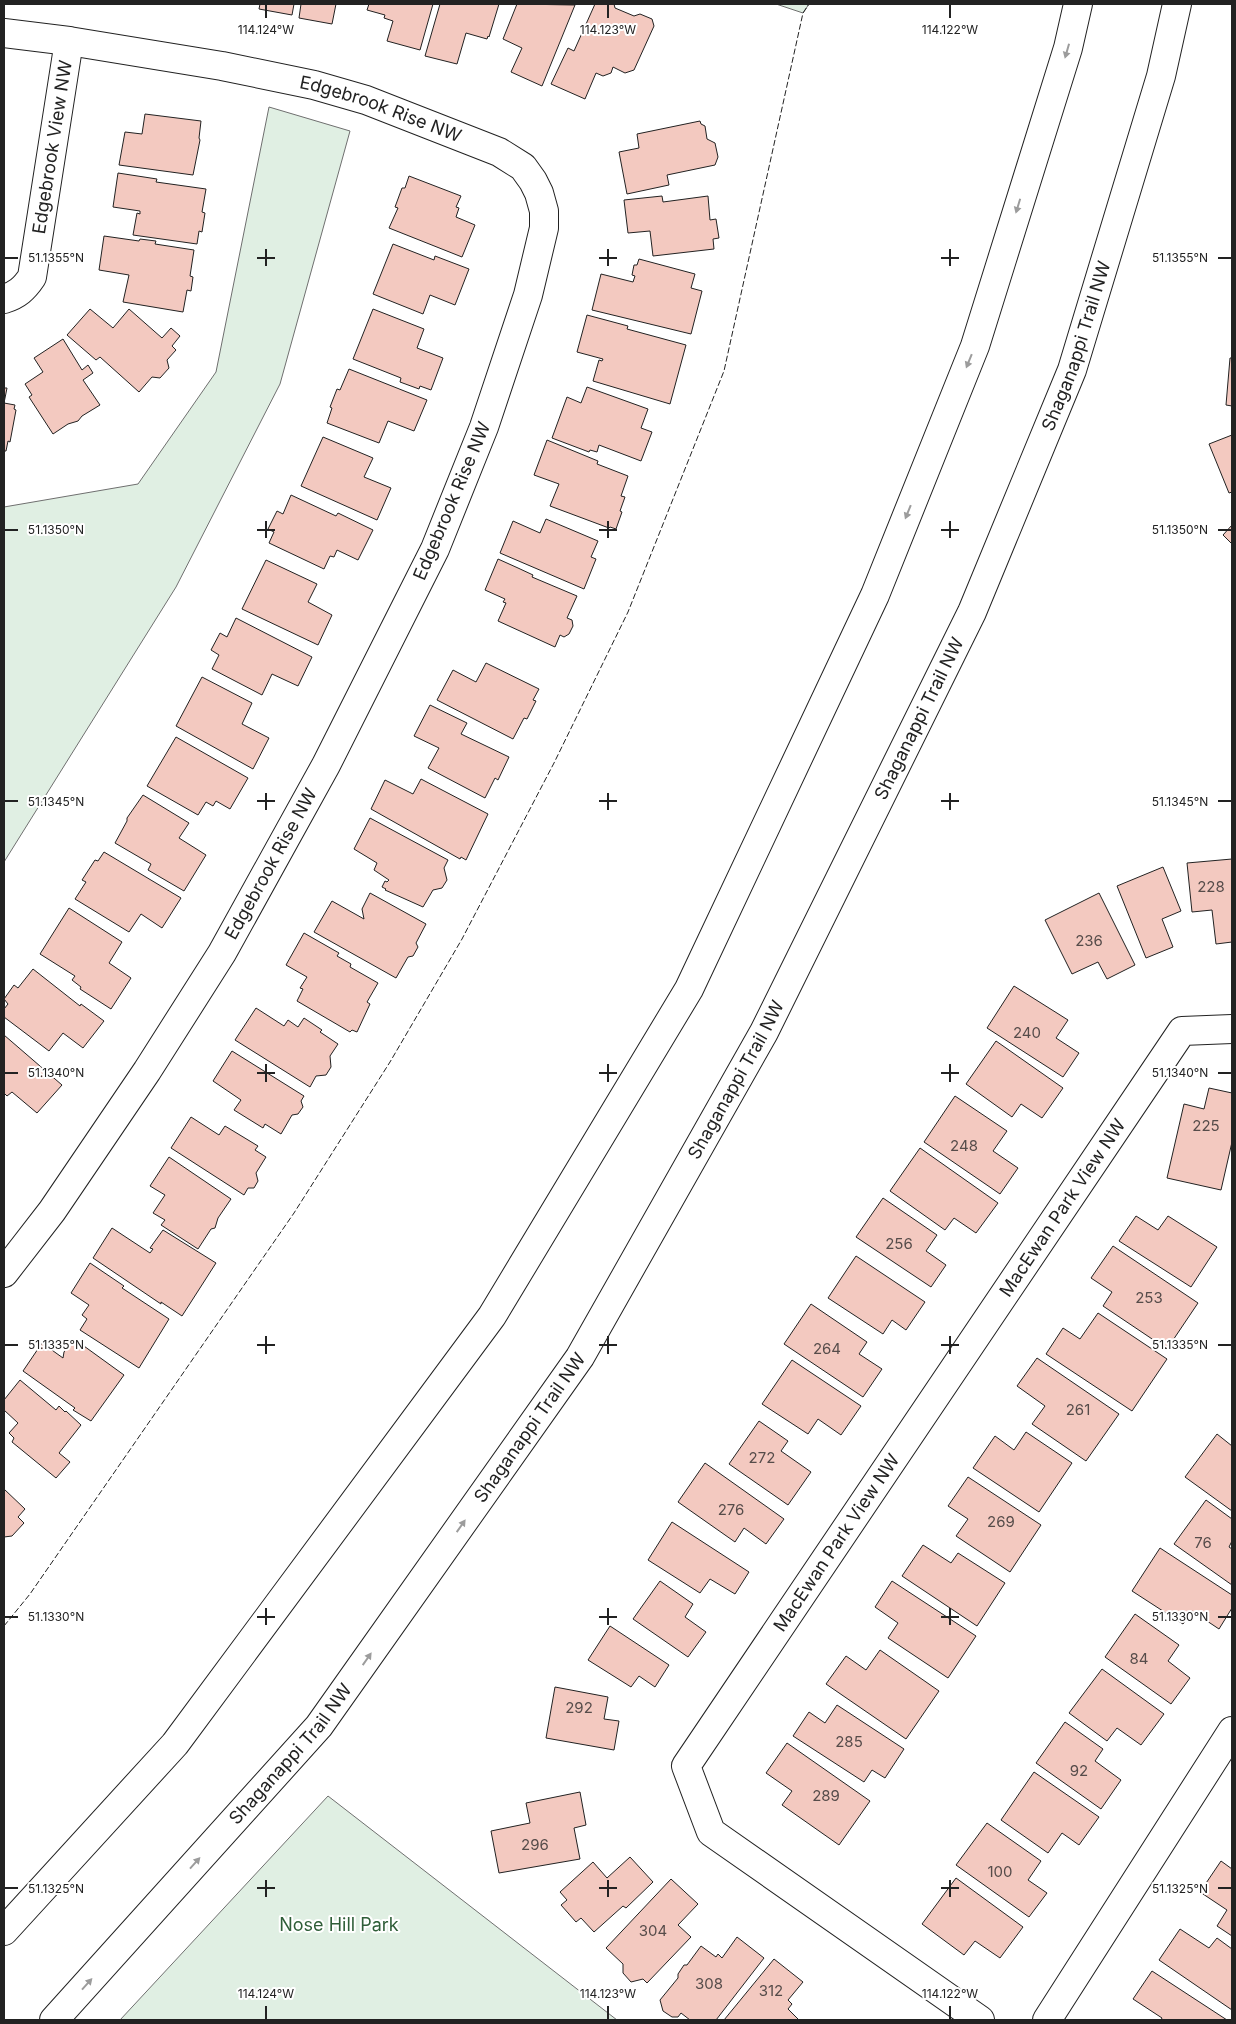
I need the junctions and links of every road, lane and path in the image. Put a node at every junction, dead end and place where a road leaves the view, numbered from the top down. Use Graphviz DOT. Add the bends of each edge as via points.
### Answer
graph roads {
  1 [pos="1078,4"];
  2 [pos="1177,4"];
  3 [pos="4,33"];
  4 [pos="70,41"];
  5 [pos="4,298"];
  6 [pos="1232,1029"];
  7 [pos="4,1273"];
  8 [pos="1232,1731"];
  9 [pos="4,1931"];
  10 [pos="54,2020"];
  11 [pos="980,2020"];
  12 [pos="1047,2020"];
  1 -- 9 [label="main road, one-way" via="1068,48 971,355 875,595 689,989 492,1316 175,1744"];
  10 -- 2 [label="main road, Shaganappi Trail NW, one-way" via="325,1718 580,1357 764,1032 972,612 1072,370 1162,76"];
  3 -- 4 [label="main road, Edgebrook Rise NW"];
  4 -- 5 [label="main road, Edgebrook View NW" via="32,277 16,295"];
  4 -- 7 [label="main road, Edgebrook Rise NW" via="314,85 366,100 499,152 523,167 533,181 544,211 544,228 528,295 484,427 435,548 351,716 222,953 52,1211"];
  6 -- 11 [label="main road, MacEwan Park View NW" via="1182,1031 686,1766 711,1832"];
  8 -- 12 [label="main road"];
}
